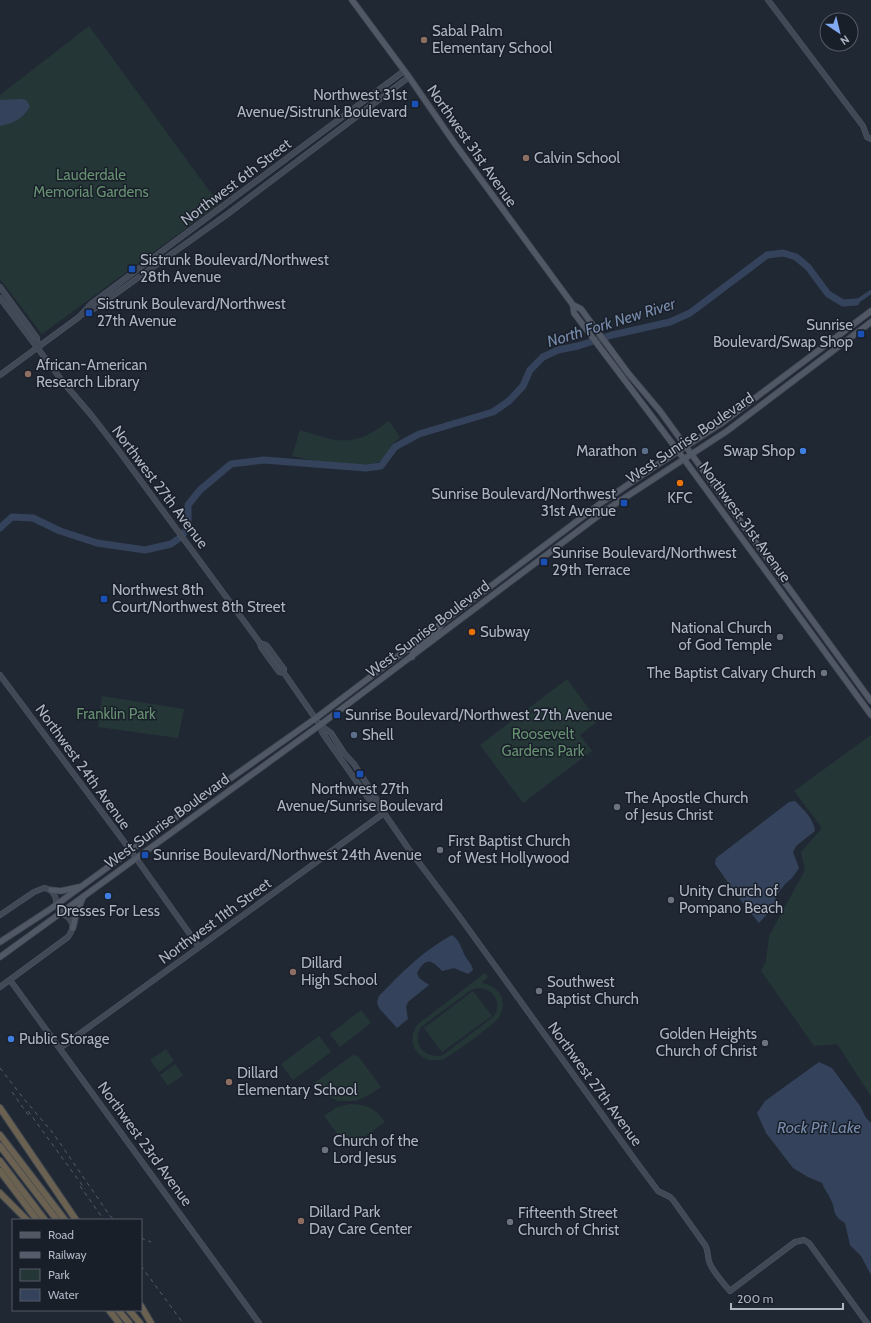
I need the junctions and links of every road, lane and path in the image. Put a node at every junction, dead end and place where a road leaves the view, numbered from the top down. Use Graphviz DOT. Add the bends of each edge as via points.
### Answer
graph roads {
  1 [pos="352,0"];
  2 [pos="768,0"];
  3 [pos="404,71"];
  4 [pos="409,77"];
  5 [pos="869,132"];
  6 [pos="871,139"];
  7 [pos="0,287"];
  8 [pos="0,298"];
  9 [pos="573,305"];
  10 [pos="871,311"];
  11 [pos="83,314"];
  12 [pos="871,322"];
  13 [pos="38,348"];
  14 [pos="615,369"];
  15 [pos="628,373"];
  16 [pos="0,375"];
  17 [pos="686,446"];
  18 [pos="678,451"];
  19 [pos="692,454"];
  20 [pos="684,459"];
  21 [pos="555,538"];
  22 [pos="545,545"];
  23 [pos="548,553"];
  24 [pos="541,558"];
  25 [pos="442,622"];
  26 [pos="412,656"];
  27 [pos="838,669"];
  28 [pos="853,676"];
  29 [pos="2,677"];
  30 [pos="871,701"];
  31 [pos="871,715"];
  32 [pos="316,718"];
  33 [pos="320,726"];
  34 [pos="383,812"];
  35 [pos="131,852"];
  36 [pos="136,858"];
  37 [pos="83,886"];
  38 [pos="51,890"];
  39 [pos="84,896"];
  40 [pos="56,905"];
  41 [pos="60,912"];
  42 [pos="0,915"];
  43 [pos="73,928"];
  44 [pos="0,942"];
  45 [pos="199,947"];
  46 [pos="0,957"];
  47 [pos="10,980"];
  48 [pos="0,987"];
  49 [pos="60,1048"];
  50 [pos="0,1108"];
  51 [pos="0,1135"];
  52 [pos="0,1146"];
  53 [pos="0,1161"];
  54 [pos="0,1171"];
  55 [pos="0,1193"];
  56 [pos="26,1219"];
  57 [pos="36,1219"];
  58 [pos="44,1219"];
  59 [pos="55,1219"];
  60 [pos="65,1219"];
  61 [pos="75,1219"];
  62 [pos="142,1308"];
  63 [pos="109,1311"];
  64 [pos="119,1311"];
  65 [pos="130,1311"];
  66 [pos="141,1311"];
  67 [pos="119,1323"];
  68 [pos="129,1323"];
  69 [pos="140,1323"];
  70 [pos="151,1323"];
  71 [pos="259,1323"];
  72 [pos="867,1323"];
  1 -- 3 [label="main road, Northwest 31st Avenue"];
  2 -- 5 [label="street"];
  3 -- 4 [label="main road, Northwest 31st Avenue"];
  3 -- 11 [label="street, Northwest 6th Street" via="91,304"];
  4 -- 9 [label="main road, Northwest 31st Avenue" via="454,144"];
  4 -- 11 [label="street, Northwest 6th Street" via="229,213 97,307"];
  5 -- 6 [label="street" via="867,138"];
  7 -- 13 [label="street, Northwest 27th Avenue" via="37,338"];
  8 -- 13 [label="street, Northwest 27th Avenue"];
  9 -- 14 [label="main road, Northwest 31st Avenue" via="574,313"];
  9 -- 15 [label="main road, Northwest 31st Avenue" via="581,309"];
  10 -- 17 [label="main road, West Sunrise Boulevard" via="722,423"];
  11 -- 13 [label="street, Northwest 6th Street"];
  12 -- 19 [label="main road, West Sunrise Boulevard" via="727,431"];
  13 -- 16 [label="street, Northwest 6th Street"];
  13 -- 32 [label="street, Northwest 27th Avenue" via="119,451 260,643 266,645 284,668 284,673"];
  14 -- 15 [label="main road"];
  14 -- 18 [label="main road, Northwest 31st Avenue"];
  15 -- 17 [label="main road, Northwest 31st Avenue"];
  17 -- 18 [label="main road, West Sunrise Boulevard"];
  17 -- 19 [label="main road, Northwest 31st Avenue"];
  18 -- 20 [label="main road, Northwest 31st Avenue"];
  18 -- 21 [label="main road, West Sunrise Boulevard" via="605,499"];
  19 -- 20 [label="main road, West Sunrise Boulevard"];
  19 -- 28 [label="main road, Northwest 31st Avenue"];
  20 -- 23 [label="main road, West Sunrise Boulevard" via="606,510"];
  20 -- 27 [label="main road, Northwest 31st Avenue"];
  21 -- 22 [label="main road, West Sunrise Boulevard"];
  21 -- 23 [label="main road" via="549,546"];
  22 -- 24 [label="main road" via="546,549"];
  22 -- 25 [label="main road, West Sunrise Boulevard"];
  23 -- 24 [label="main road, West Sunrise Boulevard"];
  24 -- 26 [label="main road, West Sunrise Boulevard"];
  25 -- 26 [label="main road" via="438,630 416,647"];
  25 -- 32 [label="main road, West Sunrise Boulevard"];
  26 -- 33 [label="main road, West Sunrise Boulevard"];
  27 -- 28 [label="main road"];
  27 -- 31 [label="main road, Northwest 31st Avenue"];
  28 -- 30 [label="main road, Northwest 31st Avenue"];
  29 -- 35 [label="street, Northwest 24th Avenue"];
  32 -- 33 [label="street, Northwest 27th Avenue"];
  32 -- 35 [label="main road, West Sunrise Boulevard"];
  33 -- 34 [label="street, Northwest 27th Avenue" via="371,802"];
  33 -- 34 [label="street, Northwest 27th Avenue" via="331,733 354,764"];
  33 -- 36 [label="main road, West Sunrise Boulevard"];
  34 -- 45 [label="street, Northwest 11th Street"];
  34 -- 72 [label="street, Northwest 27th Avenue" via="658,1192 673,1200 705,1245 710,1264 730,1292 795,1242 804,1240 809,1243"];
  35 -- 36 [label="street, Northwest 24th Avenue"];
  35 -- 37 [label="main road, West Sunrise Boulevard"];
  36 -- 39 [label="main road, West Sunrise Boulevard"];
  36 -- 45 [label="street, Northwest 24th Avenue"];
  37 -- 38 [label="main road"];
  37 -- 40 [label="main road, West Sunrise Boulevard"];
  38 -- 40 [label="street"];
  38 -- 42 [label="street" via="40,889"];
  39 -- 41 [label="main road, West Sunrise Boulevard"];
  39 -- 43 [label="main road"];
  40 -- 44 [label="main road, West Sunrise Boulevard"];
  41 -- 43 [label="street" via="69,918"];
  41 -- 46 [label="main road, West Sunrise Boulevard"];
  43 -- 47 [label="street" via="65,940"];
  45 -- 49 [label="street, Northwest 11th Street"];
  47 -- 48 [label="street"];
  47 -- 49 [label="street, Northwest 23rd Avenue"];
  49 -- 71 [label="street, Northwest 23rd Avenue"];
  50 -- 61 [label="highway"];
  51 -- 60 [label="highway"];
  52 -- 59 [label="highway"];
  53 -- 58 [label="highway"];
  54 -- 57 [label="highway"];
  55 -- 56 [label="highway"];
  62 -- 70 [label="highway"];
  63 -- 67 [label="highway"];
  64 -- 68 [label="highway"];
  65 -- 69 [label="highway"];
  66 -- 70 [label="highway"];
}
